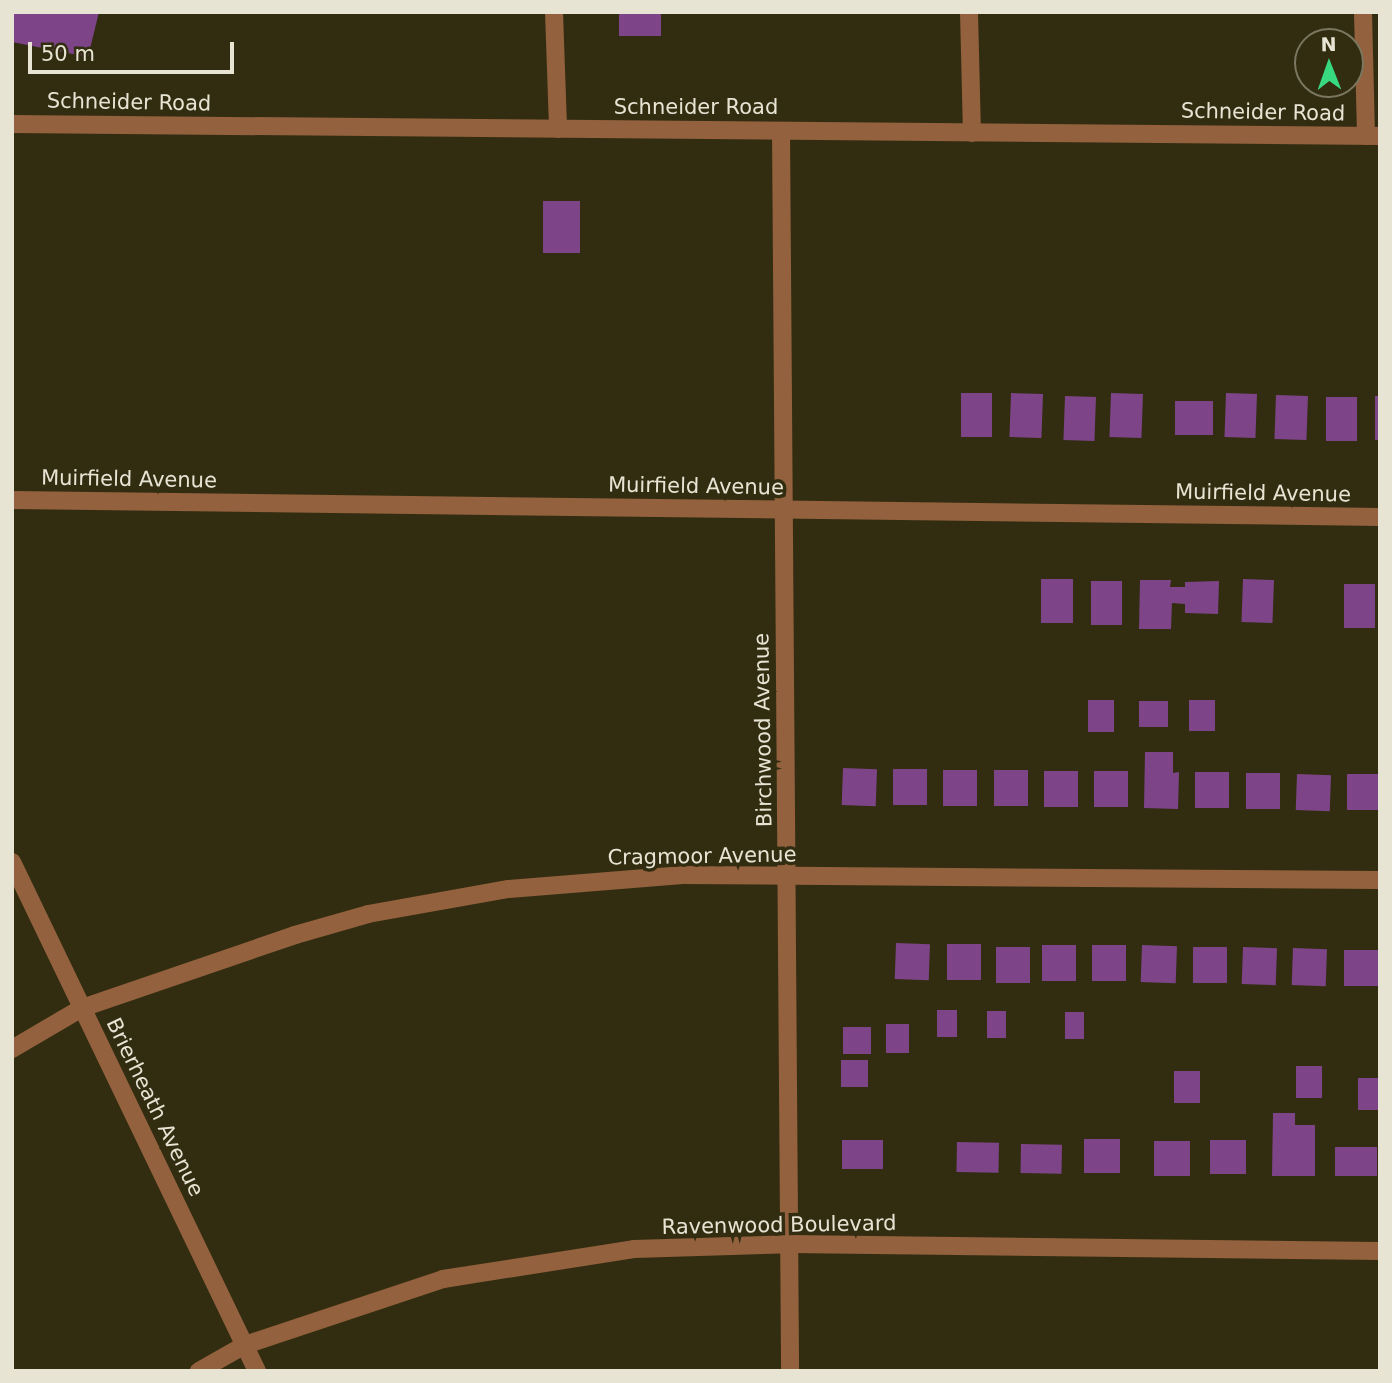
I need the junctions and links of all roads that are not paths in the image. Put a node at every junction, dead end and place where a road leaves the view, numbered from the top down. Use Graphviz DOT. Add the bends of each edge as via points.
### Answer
graph roads {
  1 [pos="554,12"];
  2 [pos="970,12"];
  3 [pos="1363,12"];
  4 [pos="12,124"];
  5 [pos="558,129"];
  6 [pos="781,131"];
  7 [pos="972,132"];
  8 [pos="1373,136"];
  9 [pos="12,500"];
  10 [pos="783,510"];
  11 [pos="1380,517"];
  12 [pos="12,862"];
  13 [pos="788,877"];
  14 [pos="1380,880"];
  15 [pos="82,1008"];
  16 [pos="12,1049"];
  17 [pos="789,1244"];
  18 [pos="1380,1251"];
  19 [pos="245,1345"];
  20 [pos="199,1371"];
  21 [pos="257,1371"];
  22 [pos="790,1371"];
  1 -- 5 [label="street"];
  2 -- 7 [label="street"];
  3 -- 8 [label="street"];
  4 -- 5 [label="street, Schneider Road"];
  5 -- 6 [label="street, Schneider Road"];
  6 -- 7 [label="street, Schneider Road"];
  6 -- 10 [label="street, Birchwood Avenue"];
  7 -- 8 [label="street, Schneider Road"];
  9 -- 10 [label="street, Muirfield Avenue"];
  10 -- 11 [label="street, Muirfield Avenue"];
  10 -- 13 [label="street, Birchwood Avenue"];
  12 -- 15 [label="street, Brierheath Avenue"];
  13 -- 14 [label="street, Cragmoor Avenue"];
  13 -- 15 [label="street, Cragmoor Avenue" via="628,877 442,899 295,935"];
  13 -- 17 [label="street, Birchwood Avenue"];
  15 -- 16 [label="street, Cragmoor Avenue"];
  15 -- 19 [label="street, Brierheath Avenue"];
  17 -- 18 [label="street, Ravenwood Boulevard"];
  17 -- 19 [label="street, Ravenwood Boulevard" via="634,1250 512,1265 392,1294"];
  17 -- 22 [label="street, Birchwood Avenue"];
  19 -- 20 [label="street, Ravenwood Boulevard"];
  19 -- 21 [label="street, Brierheath Avenue"];
}
